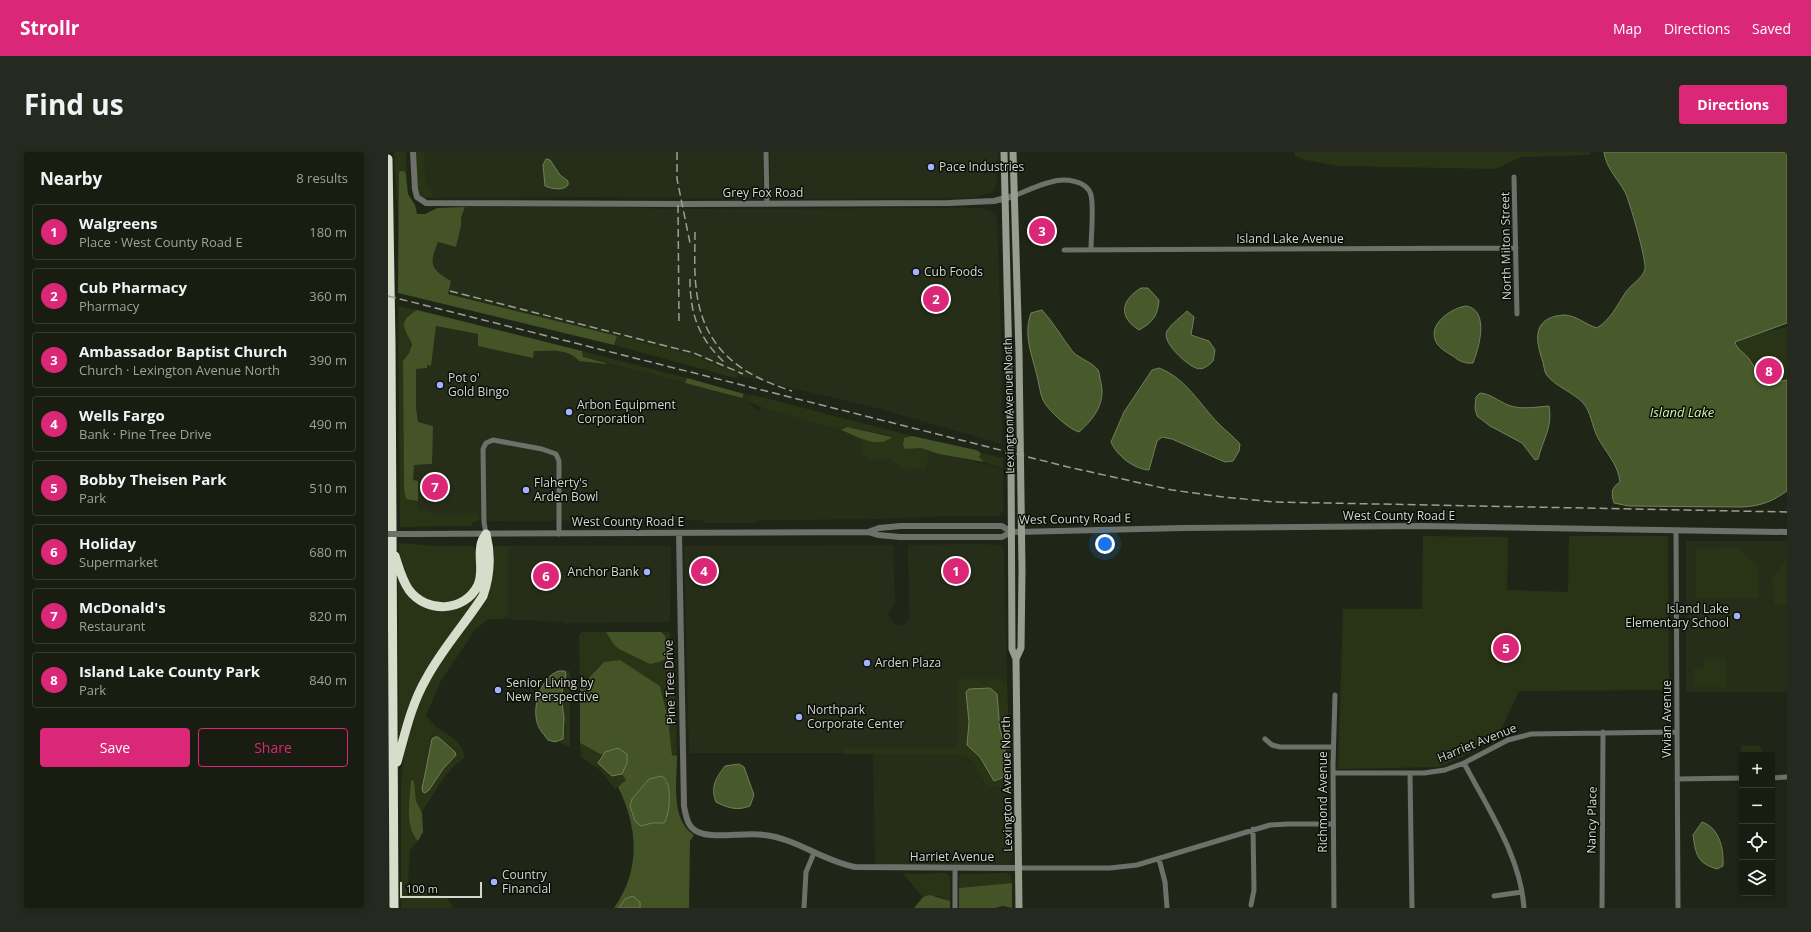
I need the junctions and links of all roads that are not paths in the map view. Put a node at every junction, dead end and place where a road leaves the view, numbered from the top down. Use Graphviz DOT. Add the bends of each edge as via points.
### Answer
graph roads {
  1 [pos="390,152"];
  2 [pos="413,152"];
  3 [pos="766,152"];
  4 [pos="1004,152"];
  5 [pos="1013,152"];
  6 [pos="388,160"];
  7 [pos="1514,177"];
  8 [pos="1014,196"];
  9 [pos="1004,198"];
  10 [pos="767,204"];
  11 [pos="1516,248"];
  12 [pos="1064,250"];
  13 [pos="1091,250"];
  14 [pos="1517,314"];
  15 [pos="1676,530"];
  16 [pos="868,532"];
  17 [pos="1011,532"];
  18 [pos="1022,532"];
  19 [pos="1787,532"];
  20 [pos="679,533"];
  21 [pos="388,534"];
  22 [pos="486,534"];
  23 [pos="559,534"];
  24 [pos="392,549"];
  25 [pos="1016,659"];
  26 [pos="1335,695"];
  27 [pos="1603,732"];
  28 [pos="1677,732"];
  29 [pos="1265,740"];
  30 [pos="1333,747"];
  31 [pos="1464,763"];
  32 [pos="394,773"];
  33 [pos="1333,773"];
  34 [pos="1410,773"];
  35 [pos="1739,778"];
  36 [pos="1775,778"];
  37 [pos="1787,778"];
  38 [pos="1677,779"];
  39 [pos="1333,824"];
  40 [pos="692,828"];
  41 [pos="1253,829"];
  42 [pos="814,853"];
  43 [pos="1159,859"];
  44 [pos="955,868"];
  45 [pos="1018,868"];
  46 [pos="1522,892"];
  47 [pos="1494,896"];
  48 [pos="1251,905"];
  49 [pos="394,908"];
  50 [pos="804,908"];
  51 [pos="955,908"];
  52 [pos="1019,908"];
  53 [pos="1167,908"];
  54 [pos="1334,908"];
  55 [pos="1412,908"];
  56 [pos="1524,908"];
  57 [pos="1602,908"];
  58 [pos="1678,908"];
  1 -- 6 [label="highway"];
  2 -- 10 [label="street, Grey Fox Road" via="414,189 417,197 426,203"];
  3 -- 10 [label="street"];
  4 -- 9 [label="main road, Lexington Avenue North"];
  5 -- 8 [label="main road, Lexington Avenue North"];
  6 -- 24 [label="highway"];
  7 -- 11 [label="street, North Milton Street"];
  8 -- 9 [label="street, Grey Fox Road"];
  8 -- 13 [label="street, Grey Fox Road" via="1052,181 1073,181 1083,184 1089,190 1092,199"];
  8 -- 18 [label="main road, Lexington Avenue North"];
  9 -- 10 [label="street, Grey Fox Road" via="978,202"];
  9 -- 17 [label="main road, Lexington Avenue North"];
  11 -- 13 [label="street, Island Lake Avenue"];
  11 -- 14 [label="street, North Milton Street"];
  12 -- 13 [label="street, Island Lake Avenue"];
  15 -- 18 [label="street, West County Road E" via="1406,526"];
  15 -- 19 [label="street, West County Road E"];
  15 -- 28 [label="street, Vivian Avenue"];
  16 -- 17 [label="street, West County Road E" via="900,537 1002,537"];
  16 -- 17 [label="street, West County Road E" via="896,526 1002,526"];
  16 -- 20 [label="street, West County Road E"];
  17 -- 18 [label="street, West County Road E"];
  17 -- 25 [label="main road, Lexington Avenue North" via="1012,649"];
  18 -- 25 [label="main road, Lexington Avenue North" via="1021,648"];
  20 -- 23 [label="street, West County Road E"];
  20 -- 40 [label="street, Pine Tree Drive" via="684,806 686,820"];
  21 -- 22 [label="street, West County Road E, bridge"];
  22 -- 23 [label="street, West County Road E"];
  22 -- 23 [label="street" via="484,449 486,443 493,440 556,454 559,461"];
  22 -- 24 [label="highway" via="481,545 478,584 465,600 446,608 428,605 415,597 406,585"];
  22 -- 32 [label="highway" via="488,565 483,596 425,680 408,722"];
  24 -- 32 [label="highway"];
  25 -- 45 [label="main road, Lexington Avenue North"];
  26 -- 30 [label="street, Richmond Avenue"];
  27 -- 28 [label="street, Harriet Avenue"];
  27 -- 31 [label="street, Harriet Avenue" via="1543,733 1519,737"];
  27 -- 57 [label="street, Nancy Place"];
  28 -- 38 [label="street, Vivian Avenue"];
  29 -- 30 [label="street" via="1280,747"];
  30 -- 33 [label="street, Richmond Avenue"];
  31 -- 34 [label="street, Harriet Avenue" via="1445,770"];
  31 -- 46 [label="street" via="1510,853"];
  32 -- 49 [label="highway"];
  33 -- 34 [label="street, Harriet Avenue"];
  33 -- 39 [label="street, Richmond Avenue"];
  34 -- 55 [label="street"];
  35 -- 38 [label="street"];
  36 -- 37 [label="street"];
  38 -- 58 [label="street, Vivian Avenue"];
  39 -- 41 [label="street, Harriet Avenue" via="1280,824"];
  39 -- 54 [label="street, Richmond Avenue"];
  40 -- 42 [label="street, Harriet Avenue" via="704,834 752,833 771,836"];
  41 -- 43 [label="street, Harriet Avenue"];
  41 -- 48 [label="street" via="1254,890"];
  42 -- 44 [label="street, Harriet Avenue" via="855,867"];
  42 -- 50 [label="street" via="806,872"];
  43 -- 45 [label="street, Harriet Avenue" via="1110,868"];
  43 -- 53 [label="street" via="1165,882"];
  44 -- 45 [label="street, Harriet Avenue"];
  44 -- 51 [label="street"];
  45 -- 52 [label="main road, Lexington Avenue North"];
  46 -- 47 [label="street"];
  46 -- 56 [label="street"];
}
